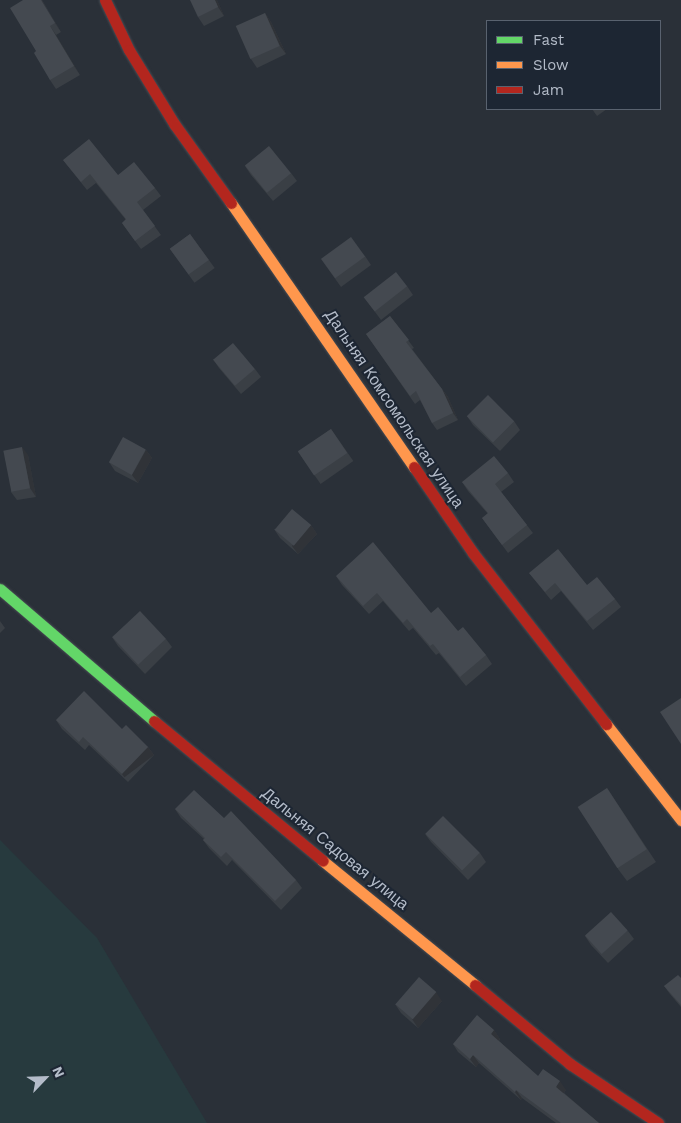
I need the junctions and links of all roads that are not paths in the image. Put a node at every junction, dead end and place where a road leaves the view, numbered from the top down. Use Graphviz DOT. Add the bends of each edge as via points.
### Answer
graph roads {
  1 [pos="106,0"];
  2 [pos="0,589"];
  3 [pos="681,820"];
  4 [pos="658,1123"];
  1 -- 3 [label="street, Дальняя Комсомольская улица" via="129,50 175,125 473,553"];
  2 -- 4 [label="street, Дальняя Садовая улица" via="174,738 570,1064"];
}
